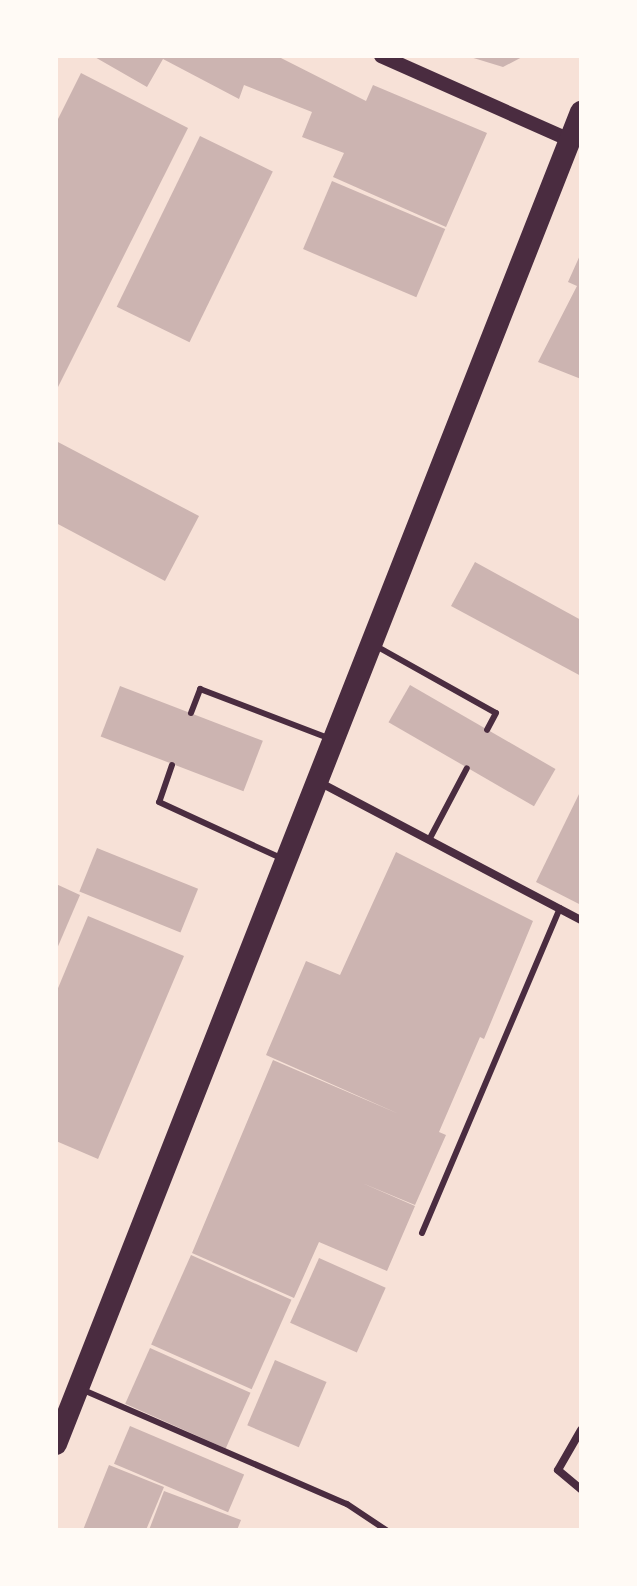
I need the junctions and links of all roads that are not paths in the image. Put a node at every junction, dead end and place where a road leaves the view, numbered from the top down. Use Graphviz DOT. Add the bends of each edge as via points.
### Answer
graph roads {
  1 [pos="381,56"];
  2 [pos="581,112"];
  3 [pos="576,142"];
  4 [pos="371,644"];
  5 [pos="191,713"];
  6 [pos="487,730"];
  7 [pos="334,740"];
  8 [pos="172,765"];
  9 [pos="467,768"];
  10 [pos="318,781"];
  11 [pos="429,840"];
  12 [pos="287,860"];
  13 [pos="560,908"];
  14 [pos="581,920"];
  15 [pos="422,1233"];
  16 [pos="78,1387"];
  17 [pos="581,1430"];
  18 [pos="56,1444"];
  19 [pos="581,1489"];
  20 [pos="386,1530"];
  1 -- 3 [label="street"];
  2 -- 3 [label="highway"];
  3 -- 4 [label="highway"];
  4 -- 6 [label="lane" via="496,713"];
  4 -- 7 [label="highway"];
  5 -- 7 [label="lane" via="200,689"];
  7 -- 10 [label="highway"];
  8 -- 12 [label="lane" via="159,802"];
  9 -- 11 [label="lane"];
  10 -- 11 [label="street"];
  10 -- 12 [label="highway"];
  11 -- 13 [label="street"];
  12 -- 16 [label="highway"];
  13 -- 14 [label="street"];
  13 -- 15 [label="lane"];
  16 -- 18 [label="highway"];
  16 -- 20 [label="lane" via="347,1504"];
  17 -- 19 [label="street" via="558,1470"];
}
